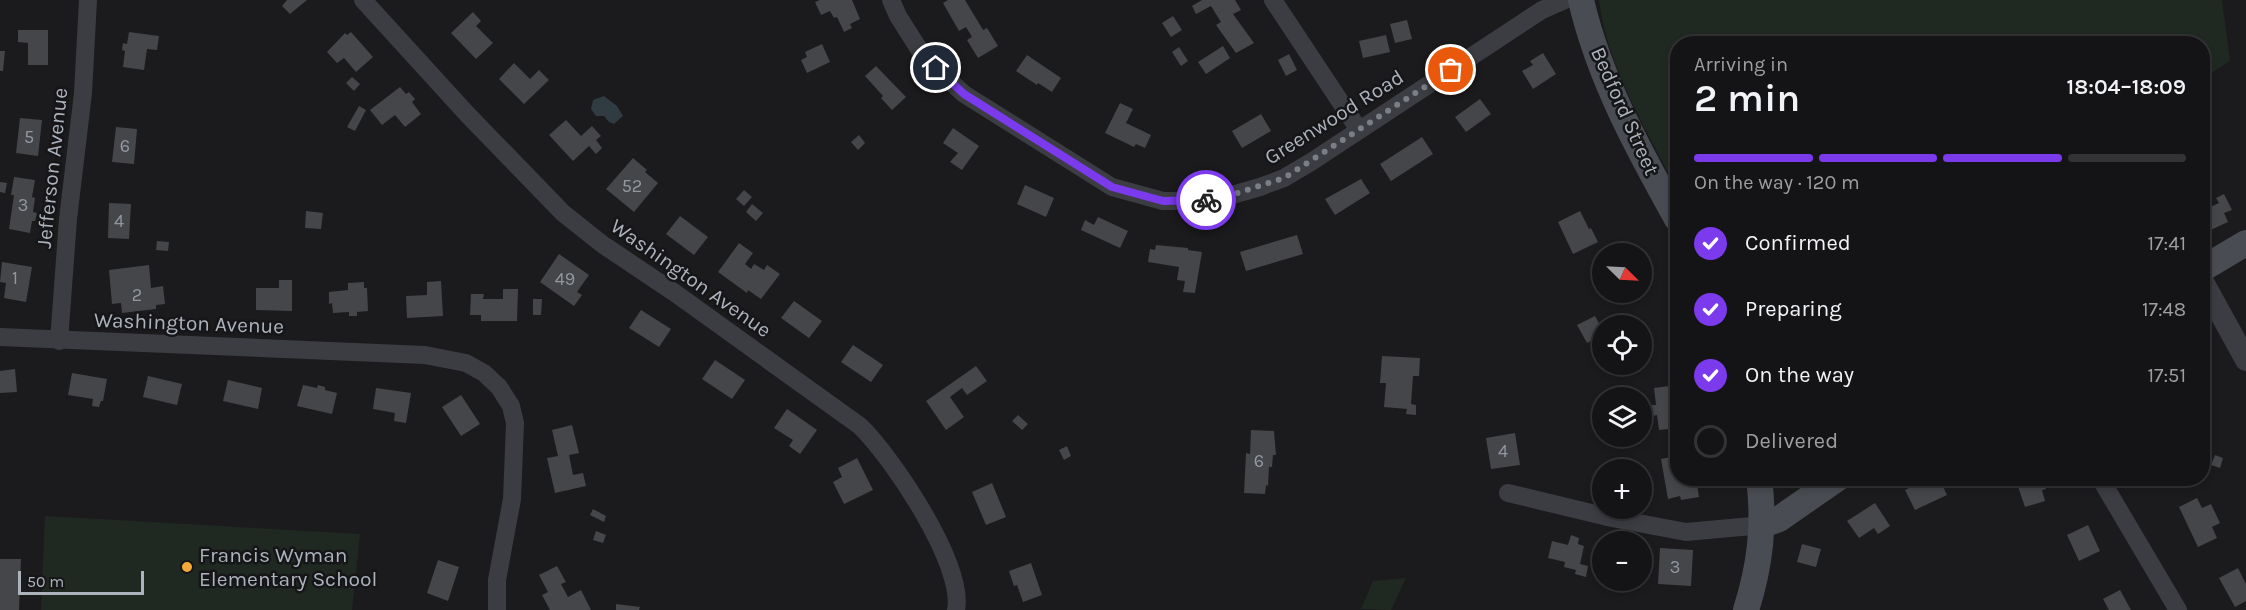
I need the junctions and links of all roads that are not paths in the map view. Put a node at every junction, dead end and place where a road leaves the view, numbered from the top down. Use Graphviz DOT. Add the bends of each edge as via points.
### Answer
graph roads {
  1 [pos="88,0"];
  2 [pos="363,0"];
  3 [pos="891,0"];
  4 [pos="1273,0"];
  5 [pos="1565,0"];
  6 [pos="1581,0"];
  7 [pos="1359,130"];
  8 [pos="1670,206"];
  9 [pos="2246,243"];
  10 [pos="2210,265"];
  11 [pos="2210,295"];
  12 [pos="0,337"];
  13 [pos="59,341"];
  14 [pos="2246,360"];
  15 [pos="1760,486"];
  16 [pos="1827,486"];
  17 [pos="2105,486"];
  18 [pos="1508,493"];
  19 [pos="1763,525"];
  20 [pos="497,610"];
  21 [pos="956,610"];
  22 [pos="1746,610"];
  23 [pos="2178,610"];
  1 -- 13 [label="street, Jefferson Avenue"];
  2 -- 21 [label="street, Washington Avenue" via="563,213 876,441 940,543 953,575"];
  3 -- 7 [label="street, Greenwood Road" via="924,57 964,94 1112,187 1163,201 1225,197 1284,178"];
  4 -- 7 [label="street"];
  5 -- 7 [label="street, Greenwood Road" via="1542,10"];
  6 -- 8 [label="main road, Bedford Street" via="1620,111"];
  9 -- 10 [label="main road"];
  11 -- 14 [label="street"];
  12 -- 13 [label="street, Washington Avenue"];
  13 -- 20 [label="street, Washington Avenue" via="425,355 466,363 484,373 511,406 515,423 512,499 497,580"];
  15 -- 19 [label="main road"];
  16 -- 19 [label="main road" via="1779,519"];
  17 -- 23 [label="street"];
  18 -- 19 [label="street" via="1686,532"];
  19 -- 22 [label="main road" via="1756,576"];
}
